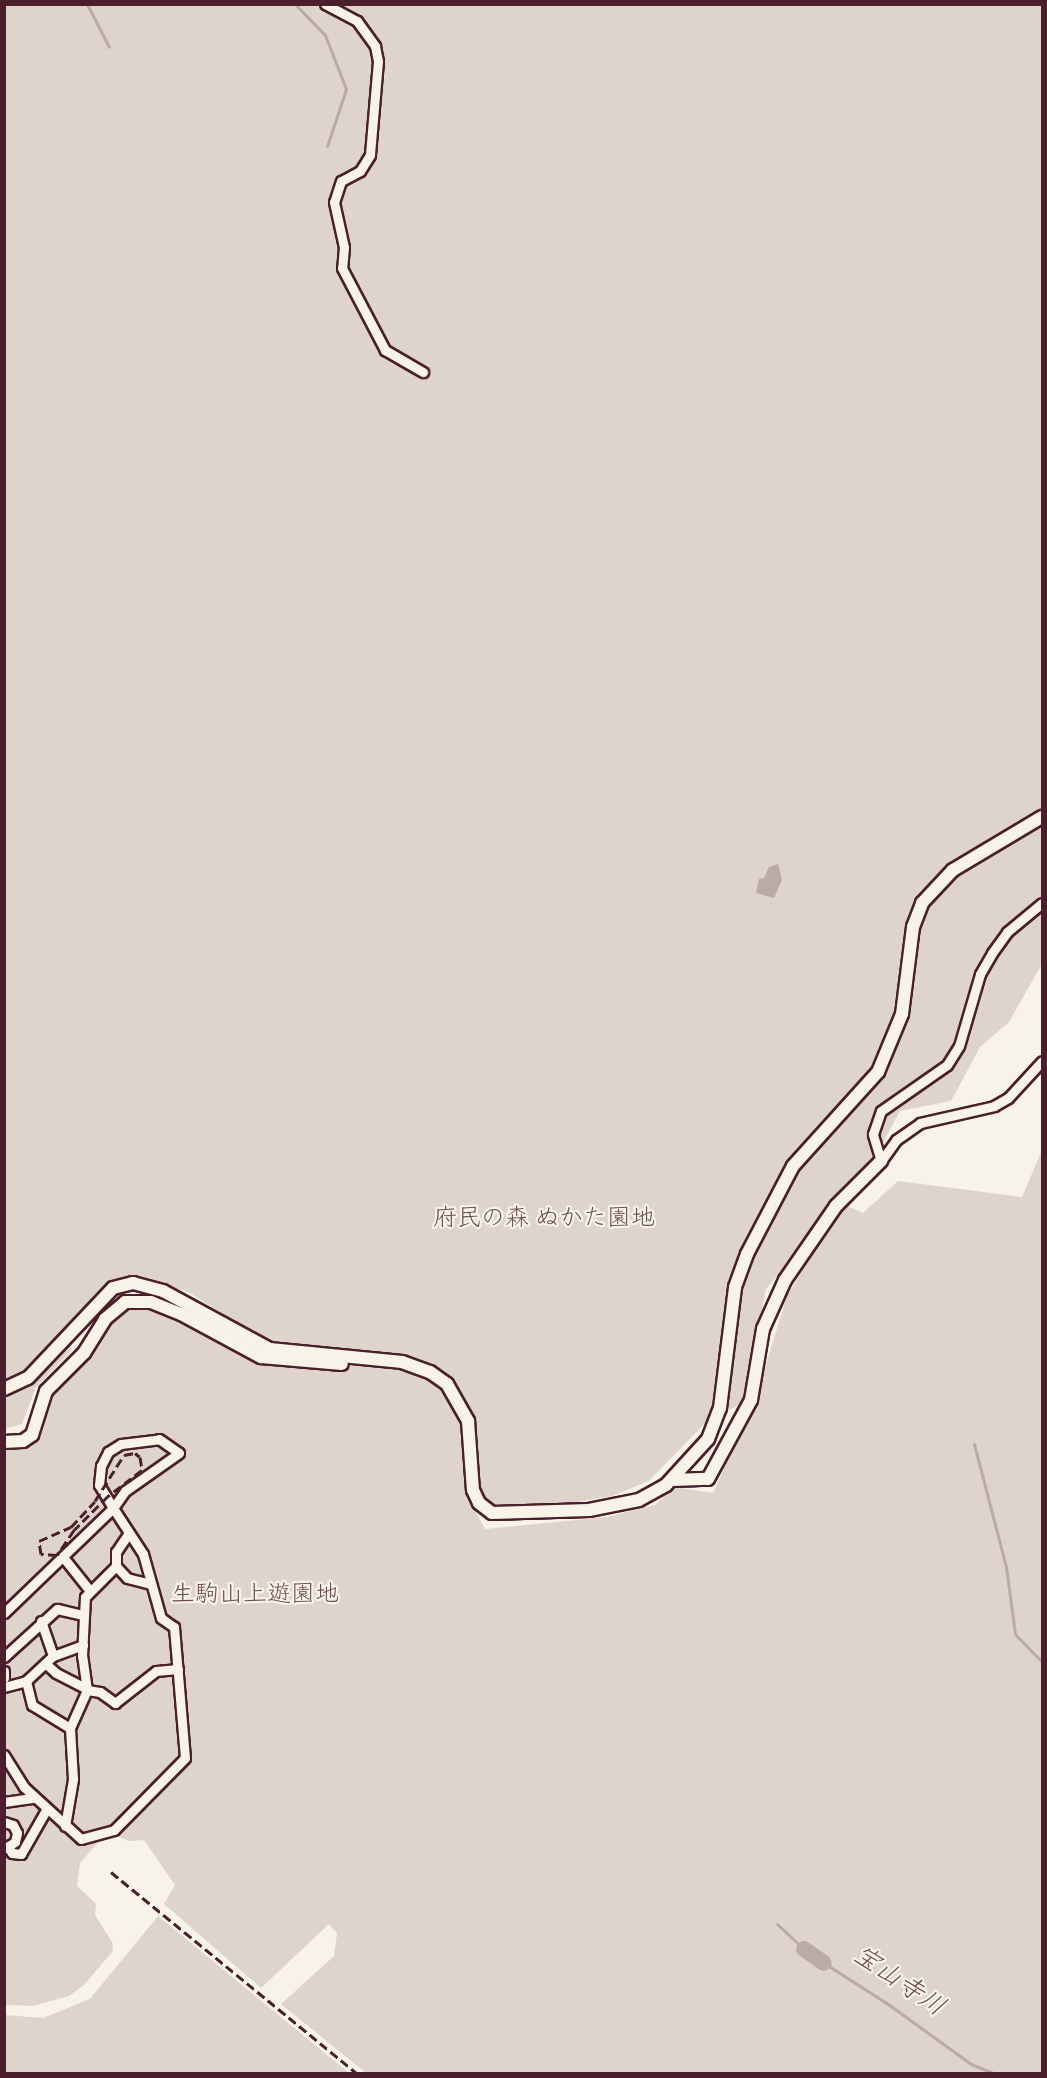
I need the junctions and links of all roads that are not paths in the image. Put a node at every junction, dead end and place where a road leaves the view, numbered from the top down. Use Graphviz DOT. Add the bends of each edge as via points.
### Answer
graph roads {
  1 [pos="325,4"];
  2 [pos="423,372"];
  3 [pos="1042,817"];
  4 [pos="1042,903"];
  5 [pos="1042,1061"];
  6 [pos="881,1161"];
  7 [pos="352,1359"];
  8 [pos="4,1389"];
  9 [pos="4,1442"];
  10 [pos="672,1480"];
  11 [pos="113,1508"];
  12 [pos="129,1533"];
  13 [pos="63,1557"];
  14 [pos="116,1566"];
  15 [pos="151,1584"];
  16 [pos="90,1592"];
  17 [pos="4,1613"];
  18 [pos="83,1615"];
  19 [pos="41,1621"];
  20 [pos="83,1645"];
  21 [pos="53,1656"];
  22 [pos="4,1657"];
  23 [pos="46,1664"];
  24 [pos="178,1669"];
  25 [pos="4,1671"];
  26 [pos="4,1678"];
  27 [pos="26,1681"];
  28 [pos="4,1686"];
  29 [pos="87,1690"];
  30 [pos="70,1728"];
  31 [pos="4,1755"];
  32 [pos="34,1798"];
  33 [pos="4,1802"];
  34 [pos="46,1810"];
  35 [pos="4,1822"];
  36 [pos="65,1826"];
  37 [pos="6,1848"];
  1 -- 2 [label="street" via="357,21 375,46 378,61 370,155 360,171 341,182 334,202 344,247 342,268 385,350"];
  3 -- 10 [label="street" via="953,870 922,903 913,927 902,1014 892,1042 878,1072 793,1166 776,1192 735,1287 720,1408 708,1439"];
  4 -- 6 [label="street" via="1007,932 992,953 980,974 959,1046 947,1065 881,1111 873,1134"];
  5 -- 6 [label="street" via="1008,1098 994,1106 920,1123 896,1140"];
  6 -- 10 [label="street" via="836,1206 785,1280 763,1329 751,1400 708,1479"];
  7 -- 8 [label="street" via="263,1346 163,1291 133,1283 112,1288 28,1378"];
  7 -- 9 [label="street" via="342,1364 324,1364 261,1357 181,1314 151,1302 125,1302 105,1319 84,1353 46,1390 32,1435 23,1441"];
  7 -- 10 [label="street" via="402,1362 430,1372 447,1384 468,1421 475,1497 492,1513 522,1515 616,1506 639,1500"];
  11 -- 11 [label="street" via="124,1491 179,1453 159,1439 121,1444 108,1452 99,1485"];
  11 -- 12 [label="street"];
  11 -- 13 [label="street"];
  12 -- 14 [label="street" via="116,1552"];
  12 -- 15 [label="street" via="143,1554"];
  13 -- 16 [label="street"];
  13 -- 17 [label="street"];
  14 -- 15 [label="street" via="127,1578"];
  14 -- 16 [label="street"];
  15 -- 24 [label="street" via="161,1618 174,1627"];
  16 -- 18 [label="street" via="84,1597"];
  18 -- 19 [label="street" via="57,1609"];
  18 -- 20 [label="street"];
  19 -- 21 [label="street"];
  19 -- 22 [label="street"];
  20 -- 21 [label="street"];
  20 -- 29 [label="street"];
  21 -- 23 [label="street"];
  23 -- 27 [label="street"];
  23 -- 29 [label="street"];
  24 -- 29 [label="street" via="162,1667 115,1703 100,1692"];
  24 -- 36 [label="street" via="185,1758 114,1830 81,1839"];
  25 -- 26 [label="street"];
  27 -- 28 [label="street"];
  27 -- 30 [label="street" via="32,1705"];
  29 -- 30 [label="street"];
  30 -- 36 [label="street" via="73,1779"];
  31 -- 32 [label="street"];
  32 -- 33 [label="street"];
  32 -- 34 [label="street"];
  34 -- 36 [label="street"];
  34 -- 37 [label="street" via="21,1854"];
  35 -- 37 [label="street" via="17,1833 15,1842"];
}
